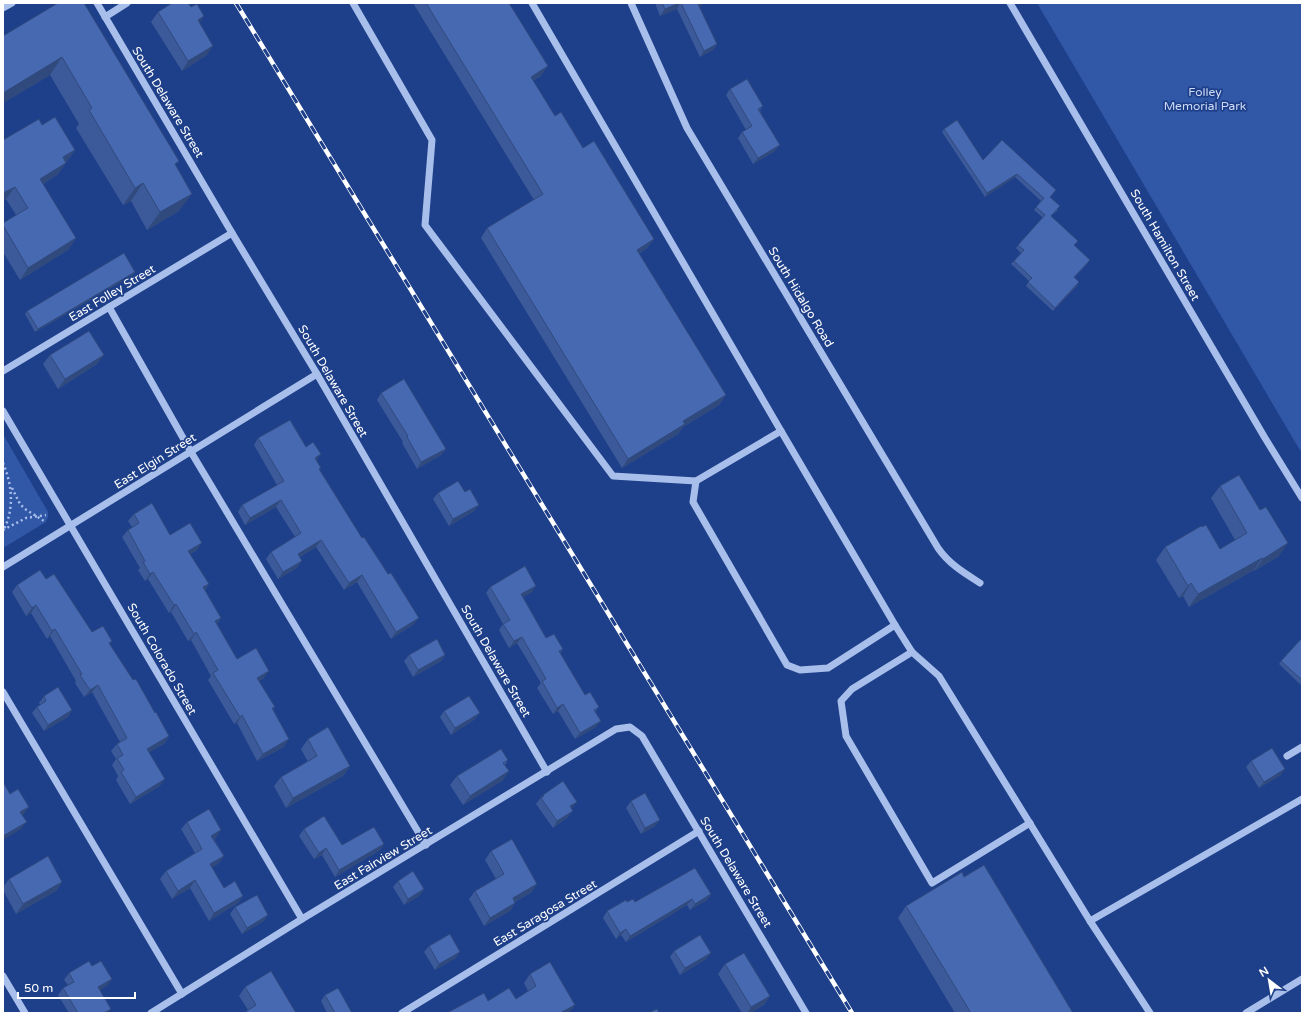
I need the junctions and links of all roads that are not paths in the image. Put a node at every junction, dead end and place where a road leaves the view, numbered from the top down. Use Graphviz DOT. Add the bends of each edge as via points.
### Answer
graph roads {
  1 [pos="12,3"];
  2 [pos="97,3"];
  3 [pos="127,3"];
  4 [pos="353,3"];
  5 [pos="532,3"];
  6 [pos="630,3"];
  7 [pos="1010,3"];
  8 [pos="3,8"];
  9 [pos="105,17"];
  10 [pos="232,233"];
  11 [pos="110,307"];
  12 [pos="3,371"];
  13 [pos="318,374"];
  14 [pos="3,411"];
  15 [pos="781,431"];
  16 [pos="191,452"];
  17 [pos="696,481"];
  18 [pos="1302,498"];
  19 [pos="71,526"];
  20 [pos="3,567"];
  21 [pos="980,583"];
  22 [pos="895,625"];
  23 [pos="912,652"];
  24 [pos="3,692"];
  25 [pos="630,727"];
  26 [pos="1302,747"];
  27 [pos="1287,756"];
  28 [pos="546,772"];
  29 [pos="1302,799"];
  30 [pos="1030,823"];
  31 [pos="699,831"];
  32 [pos="426,845"];
  33 [pos="302,919"];
  34 [pos="1090,921"];
  35 [pos="3,976"];
  36 [pos="1302,979"];
  37 [pos="182,994"];
  38 [pos="25,1013"];
  39 [pos="150,1013"];
  40 [pos="402,1013"];
  41 [pos="806,1013"];
  42 [pos="1150,1013"];
  43 [pos="1246,1013"];
  1 -- 8 [label="street"];
  2 -- 9 [label="street, South Delaware Street"];
  3 -- 9 [label="street"];
  4 -- 17 [label="street" via="432,140 425,225 613,476"];
  5 -- 15 [label="street"];
  6 -- 21 [label="street, South Hidalgo Road" via="687,128 934,542 945,558"];
  7 -- 18 [label="street, South Hamilton Street"];
  9 -- 10 [label="street, South Delaware Street"];
  10 -- 11 [label="street, East Folley Street"];
  10 -- 13 [label="street, South Delaware Street"];
  11 -- 12 [label="street, East Folley Street"];
  11 -- 16 [label="street"];
  13 -- 16 [label="street, East Elgin Street"];
  13 -- 28 [label="street, South Delaware Street"];
  14 -- 19 [label="street, South Colorado Street"];
  15 -- 17 [label="street"];
  15 -- 22 [label="street"];
  16 -- 19 [label="street, East Elgin Street"];
  16 -- 32 [label="street"];
  17 -- 22 [label="street" via="693,502 787,665 800,670 828,668"];
  19 -- 20 [label="street, East Elgin Street"];
  19 -- 33 [label="street, South Colorado Street"];
  22 -- 23 [label="street"];
  23 -- 30 [label="street" via="939,676"];
  23 -- 30 [label="street" via="852,689 841,701 846,736 932,883"];
  24 -- 37 [label="street"];
  25 -- 28 [label="street, East Fairview Street" via="616,729"];
  25 -- 31 [label="street, South Delaware Street" via="642,736"];
  26 -- 27 [label="street"];
  28 -- 32 [label="street, East Fairview Street"];
  29 -- 34 [label="street"];
  30 -- 34 [label="street"];
  31 -- 40 [label="street, East Saragosa Street"];
  31 -- 41 [label="street, South Delaware Street"];
  32 -- 33 [label="street, East Fairview Street"];
  33 -- 37 [label="street, East Fairview Street"];
  34 -- 42 [label="street"];
  35 -- 38 [label="street"];
  36 -- 43 [label="street"];
  37 -- 39 [label="street, East Fairview Street"];
}
